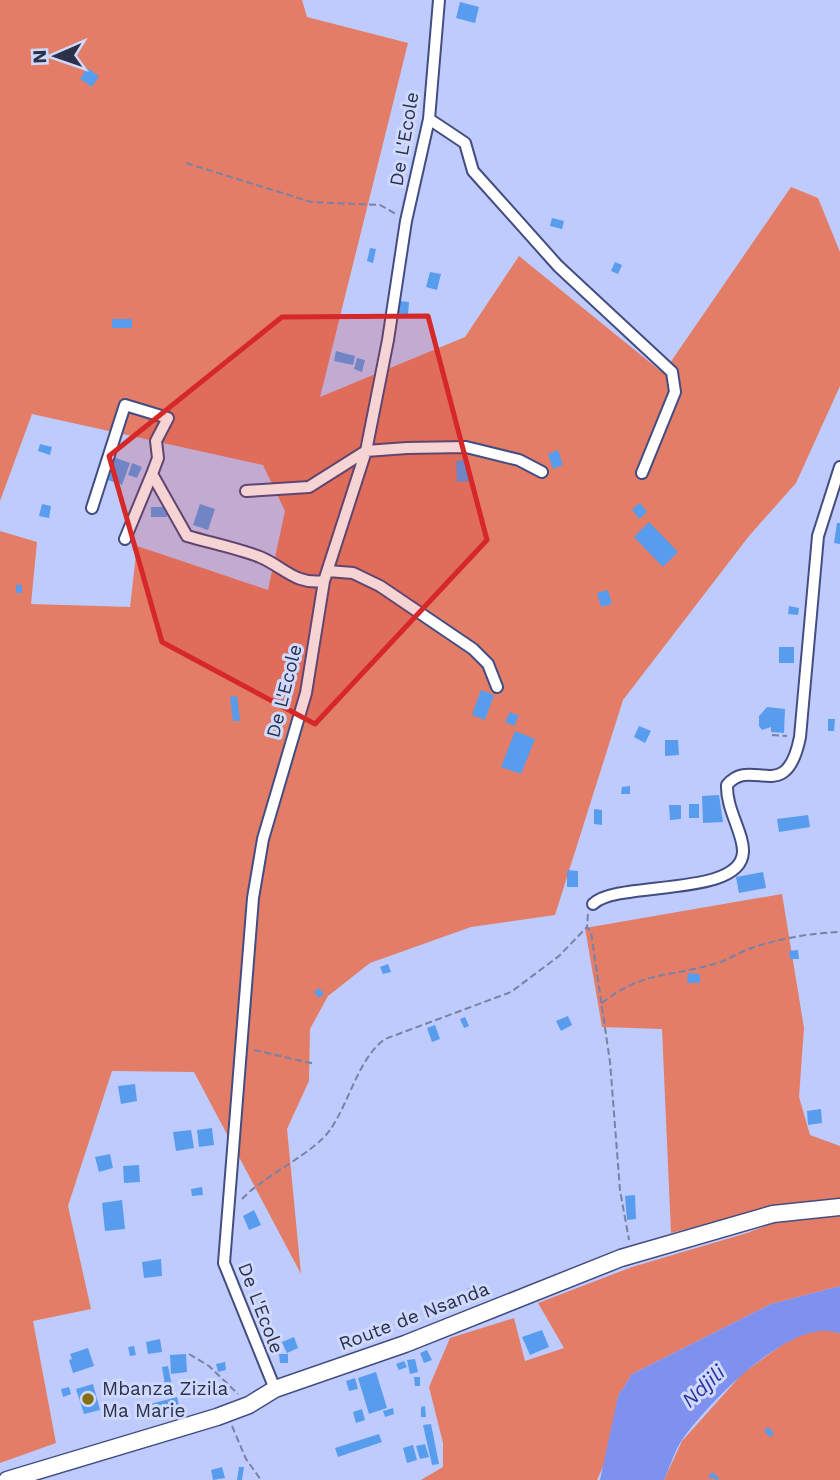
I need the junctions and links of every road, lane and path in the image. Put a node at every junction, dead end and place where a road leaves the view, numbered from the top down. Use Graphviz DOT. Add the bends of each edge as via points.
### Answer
graph roads {
  1 [pos="439,0"];
  2 [pos="429,119"];
  3 [pos="186,163"];
  4 [pos="405,221"];
  5 [pos="366,452"];
  6 [pos="840,467"];
  7 [pos="542,472"];
  8 [pos="642,473"];
  9 [pos="152,474"];
  10 [pos="246,491"];
  11 [pos="92,508"];
  12 [pos="125,539"];
  13 [pos="326,576"];
  14 [pos="497,687"];
  15 [pos="772,735"];
  16 [pos="799,746"];
  17 [pos="593,904"];
  18 [pos="587,928"];
  19 [pos="840,932"];
  20 [pos="601,1004"];
  21 [pos="243,1047"];
  22 [pos="316,1064"];
  23 [pos="840,1206"];
  24 [pos="229,1212"];
  25 [pos="632,1255"];
  26 [pos="189,1354"];
  27 [pos="275,1389"];
  28 [pos="249,1405"];
  29 [pos="217,1417"];
  30 [pos="7,1480"];
  31 [pos="261,1480"];
  1 -- 2 [label="street, De L'Ecole"];
  2 -- 4 [label="street, De L'Ecole"];
  2 -- 8 [label="street" via="465,143 473,172 558,266 671,372 676,392"];
  3 -- 4 [label="path" via="311,202 380,205"];
  4 -- 5 [label="street, De L'Ecole"];
  5 -- 7 [label="street" via="466,447 519,460"];
  5 -- 10 [label="street" via="309,487"];
  5 -- 13 [label="street, De L'Ecole"];
  6 -- 16 [label="street" via="818,536"];
  9 -- 11 [label="street" via="158,457 156,441 168,418 125,405"];
  9 -- 12 [label="street"];
  9 -- 13 [label="street" via="187,536 262,558 302,581"];
  13 -- 14 [label="street" via="354,573 380,586 473,649 488,664"];
  13 -- 21 [label="street, De L'Ecole" via="306,693 263,839 253,898"];
  15 -- 16 [label="path" via="786,735"];
  16 -- 17 [label="street" via="793,765 782,774 741,776 727,785 743,853 735,870 672,888 600,897"];
  17 -- 18 [label="path"];
  18 -- 20 [label="path"];
  18 -- 24 [label="path" via="511,992 372,1048 350,1099 321,1142 273,1172"];
  19 -- 20 [label="path" via="782,940 712,965 650,977"];
  20 -- 25 [label="path" via="620,1190"];
  21 -- 22 [label="path"];
  21 -- 24 [label="street, De L'Ecole"];
  23 -- 25 [label="street, Route de Nsanda" via="773,1214"];
  24 -- 27 [label="street, De L'Ecole" via="224,1242 227,1276"];
  25 -- 27 [label="street, Route de Nsanda" via="405,1344"];
  26 -- 28 [label="path" via="209,1366"];
  27 -- 28 [label="street, Route de Nsanda"];
  28 -- 29 [label="street, Route de Nsanda"];
  29 -- 30 [label="street, Route de Nsanda"];
  29 -- 31 [label="path" via="232,1425"];
}
